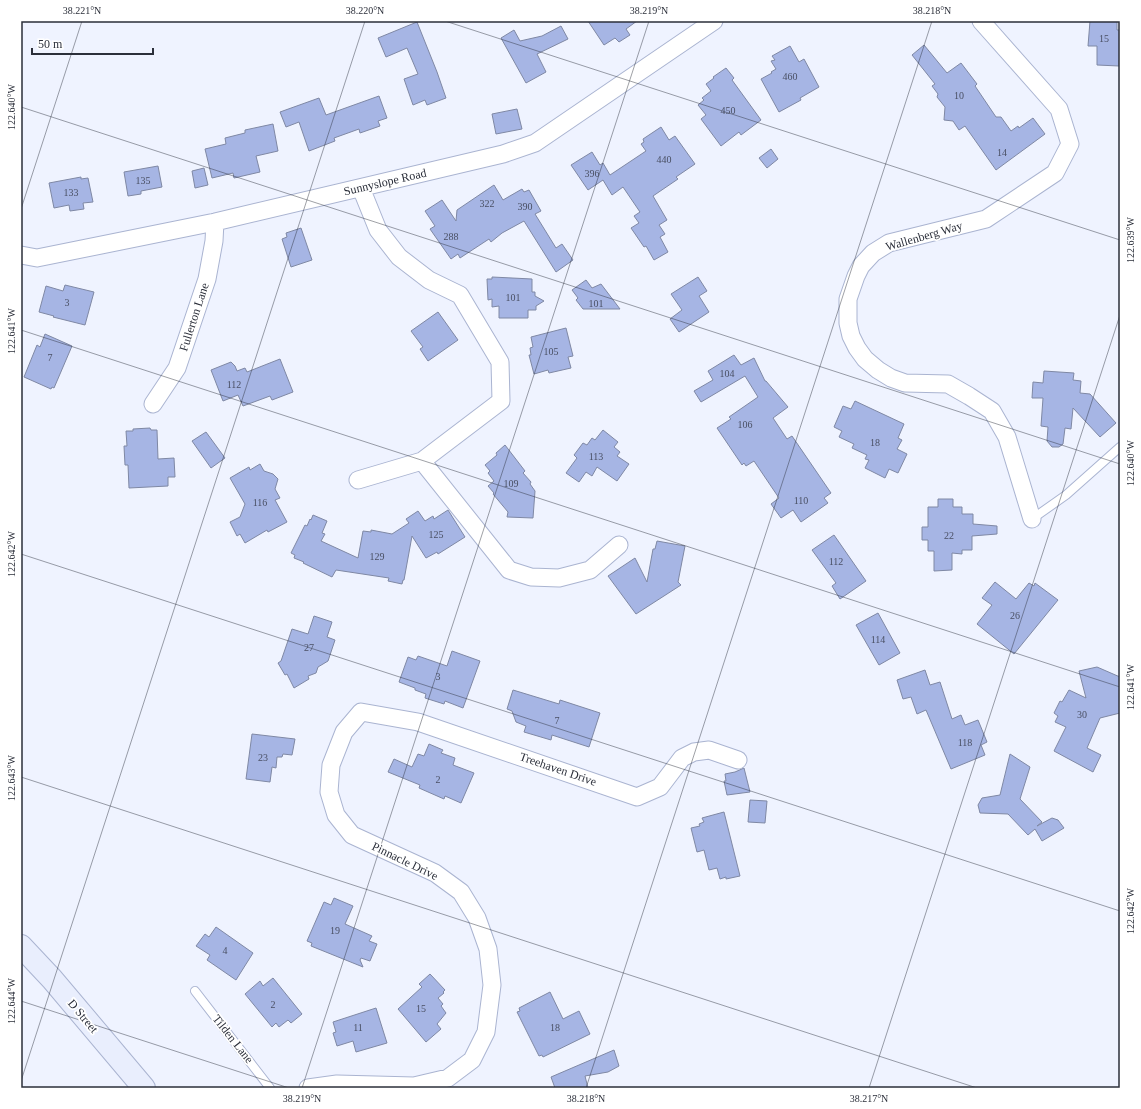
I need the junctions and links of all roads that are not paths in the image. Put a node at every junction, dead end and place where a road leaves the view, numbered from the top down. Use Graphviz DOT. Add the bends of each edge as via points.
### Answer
graph roads {
  1 [pos="714,21"];
  2 [pos="982,21"];
  3 [pos="361,188"];
  4 [pos="215,222"];
  5 [pos="21,255"];
  6 [pos="153,404"];
  7 [pos="1120,447"];
  8 [pos="422,461"];
  9 [pos="358,480"];
  10 [pos="1032,519"];
  11 [pos="619,546"];
  12 [pos="361,712"];
  13 [pos="738,760"];
  14 [pos="21,946"];
  15 [pos="196,991"];
  16 [pos="144,1088"];
  17 [pos="270,1088"];
  18 [pos="308,1088"];
  1 -- 3 [label="street, Sunnyslope Road" via="535,143 502,154"];
  2 -- 10 [label="street, Wallenberg Way" via="1059,109 1070,144 1055,173 986,219 889,243 873,253 861,266 851,288 848,323 851,336 865,359 891,378 904,383 948,384 992,411 1007,437"];
  3 -- 4 [label="street, Sunnyslope Road"];
  3 -- 8 [label="street" via="378,230 399,257 430,280 460,295 500,362 501,401"];
  4 -- 5 [label="street, Sunnyslope Road" via="37,258"];
  4 -- 6 [label="street, Fullerton Lane" via="207,280 177,368"];
  7 -- 10 [label="lane" via="1066,494"];
  8 -- 9 [label="street"];
  8 -- 11 [label="street" via="509,570 531,577 559,578 590,570"];
  12 -- 13 [label="street, Treehaven Drive" via="418,722 637,797 660,787 682,758 694,752 709,750"];
  12 -- 18 [label="street, Pinnacle Drive" via="344,732 331,765 329,792 336,815 352,835 435,873 461,892 477,918 488,949 492,986 486,1032 472,1060 448,1078 414,1086 337,1084"];
  14 -- 16 [label="street, D Street"];
  15 -- 17 [label="lane, Tilden Lane"];
}
